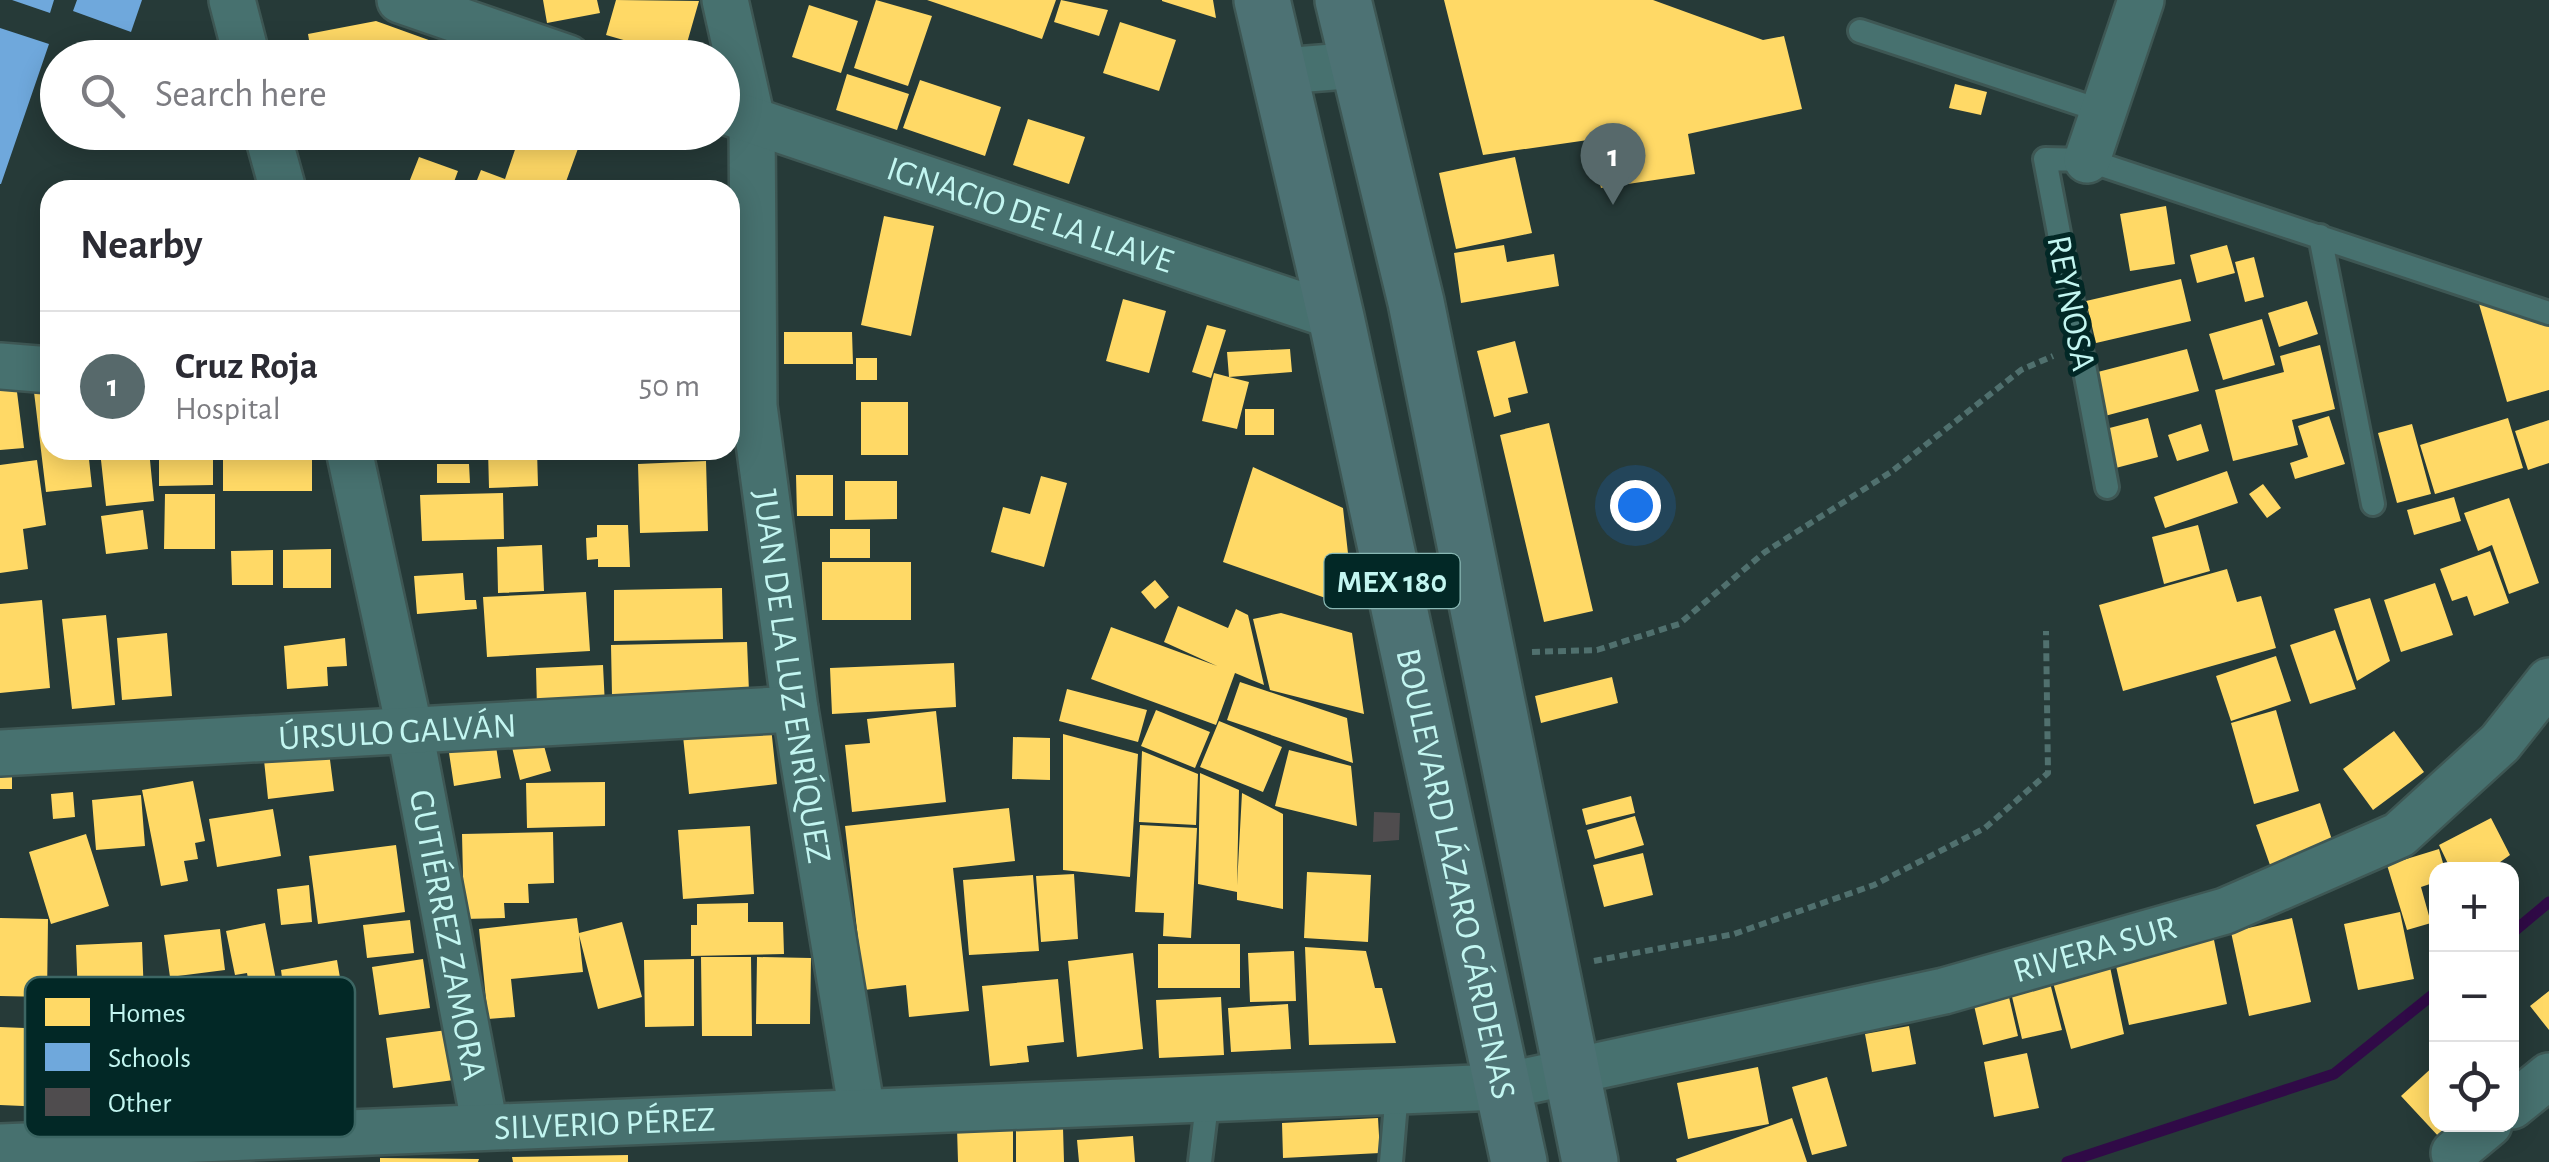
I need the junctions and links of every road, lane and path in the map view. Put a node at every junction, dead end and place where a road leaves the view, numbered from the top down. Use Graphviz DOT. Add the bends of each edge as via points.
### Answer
graph roads {
  1 [pos="232,0"];
  2 [pos="400,0"];
  3 [pos="725,0"];
  4 [pos="1262,0"];
  5 [pos="1343,0"];
  6 [pos="2142,0"];
  7 [pos="1860,31"];
  8 [pos="242,40"];
  9 [pos="516,40"];
  10 [pos="729,40"];
  11 [pos="1359,65"];
  12 [pos="1282,71"];
  13 [pos="2102,111"];
  14 [pos="740,116"];
  15 [pos="272,150"];
  16 [pos="739,150"];
  17 [pos="2087,160"];
  18 [pos="280,180"];
  19 [pos="2320,236"];
  20 [pos="2549,312"];
  21 [pos="1336,317"];
  22 [pos="2080,345"];
  23 [pos="0,366"];
  24 [pos="40,369"];
  25 [pos="352,460"];
  26 [pos="2107,487"];
  27 [pos="2373,504"];
  28 [pos="2046,631"];
  29 [pos="1486,654"];
  30 [pos="2549,681"];
  31 [pos="795,709"];
  32 [pos="410,731"];
  33 [pos="0,753"];
  34 [pos="1549,970"];
  35 [pos="1569,1072"];
  36 [pos="2549,1076"];
  37 [pos="1500,1087"];
  38 [pos="1398,1090"];
  39 [pos="1208,1096"];
  40 [pos="2519,1100"];
  41 [pos="862,1112"];
  42 [pos="485,1128"];
  43 [pos="2483,1132"];
  44 [pos="355,1133"];
  45 [pos="255,1137"];
  46 [pos="0,1147"];
  47 [pos="2461,1158"];
  48 [pos="1200,1162"];
  49 [pos="1391,1162"];
  50 [pos="1518,1162"];
  51 [pos="1590,1162"];
  1 -- 8 [label="street"];
  2 -- 9 [label="street"];
  3 -- 10 [label="street, JUAN DE LA LUZ ENRÍQUEZ"];
  4 -- 12 [label="main road, BOULEVARD LÁZARO CÁRDENAS / MEX 180"];
  5 -- 11 [label="main road, BOULEVARD LÁZARO CÁRDENAS / MEX 180"];
  6 -- 13 [label="street"];
  7 -- 13 [label="lane"];
  11 -- 12 [label="street"];
  11 -- 29 [label="main road, BOULEVARD LÁZARO CÁRDENAS / MEX 180" via="1416,302"];
  12 -- 21 [label="main road, BOULEVARD LÁZARO CÁRDENAS / MEX 180"];
  13 -- 17 [label="street"];
  14 -- 21 [label="street, IGNACIO DE LA LLAVE"];
  15 -- 18 [label="street"];
  16 -- 31 [label="street, JUAN DE LA LUZ ENRÍQUEZ" via="754,406"];
  17 -- 19 [label="lane, REYNOSA"];
  17 -- 22 [label="lane, REYNOSA" via="2045,160"];
  19 -- 20 [label="lane, REYNOSA"];
  19 -- 27 [label="lane"];
  21 -- 37 [label="main road, BOULEVARD LÁZARO CÁRDENAS / MEX 180"];
  22 -- 26 [label="lane, REYNOSA"];
  22 -- 29 [label="path" via="2021,370 1891,472 1765,552 1678,624 1598,650"];
  23 -- 24 [label="street"];
  25 -- 32 [label="street, GUTIÉRREZ ZAMORA"];
  28 -- 34 [label="path" via="2048,773 1985,828 1874,885 1734,934"];
  29 -- 34 [label="main road, BOULEVARD LÁZARO CÁRDENAS / MEX 180"];
  30 -- 35 [label="street, RIVERA SUR" via="2500,743 2400,835 2225,910 1944,991"];
  31 -- 32 [label="street, ÚRSULO GALVÁN"];
  31 -- 41 [label="street, JUAN DE LA LUZ ENRÍQUEZ"];
  32 -- 33 [label="street, ÚRSULO GALVÁN"];
  32 -- 42 [label="street, GUTIÉRREZ ZAMORA"];
  34 -- 35 [label="main road, BOULEVARD LÁZARO CÁRDENAS / MEX 180"];
  35 -- 37 [label="street, RIVERA SUR"];
  35 -- 51 [label="main road, BOULEVARD LÁZARO CÁRDENAS / MEX 180"];
  36 -- 40 [label="street"];
  37 -- 38 [label="street, SILVERIO PÉREZ"];
  37 -- 50 [label="main road, BOULEVARD LÁZARO CÁRDENAS / MEX 180"];
  38 -- 39 [label="street, SILVERIO PÉREZ"];
  38 -- 49 [label="lane"];
  39 -- 41 [label="street, SILVERIO PÉREZ"];
  39 -- 48 [label="lane"];
  41 -- 42 [label="street, SILVERIO PÉREZ"];
  42 -- 44 [label="street, SILVERIO PÉREZ"];
  43 -- 47 [label="street"];
  45 -- 46 [label="street, SILVERIO PÉREZ"];
}
